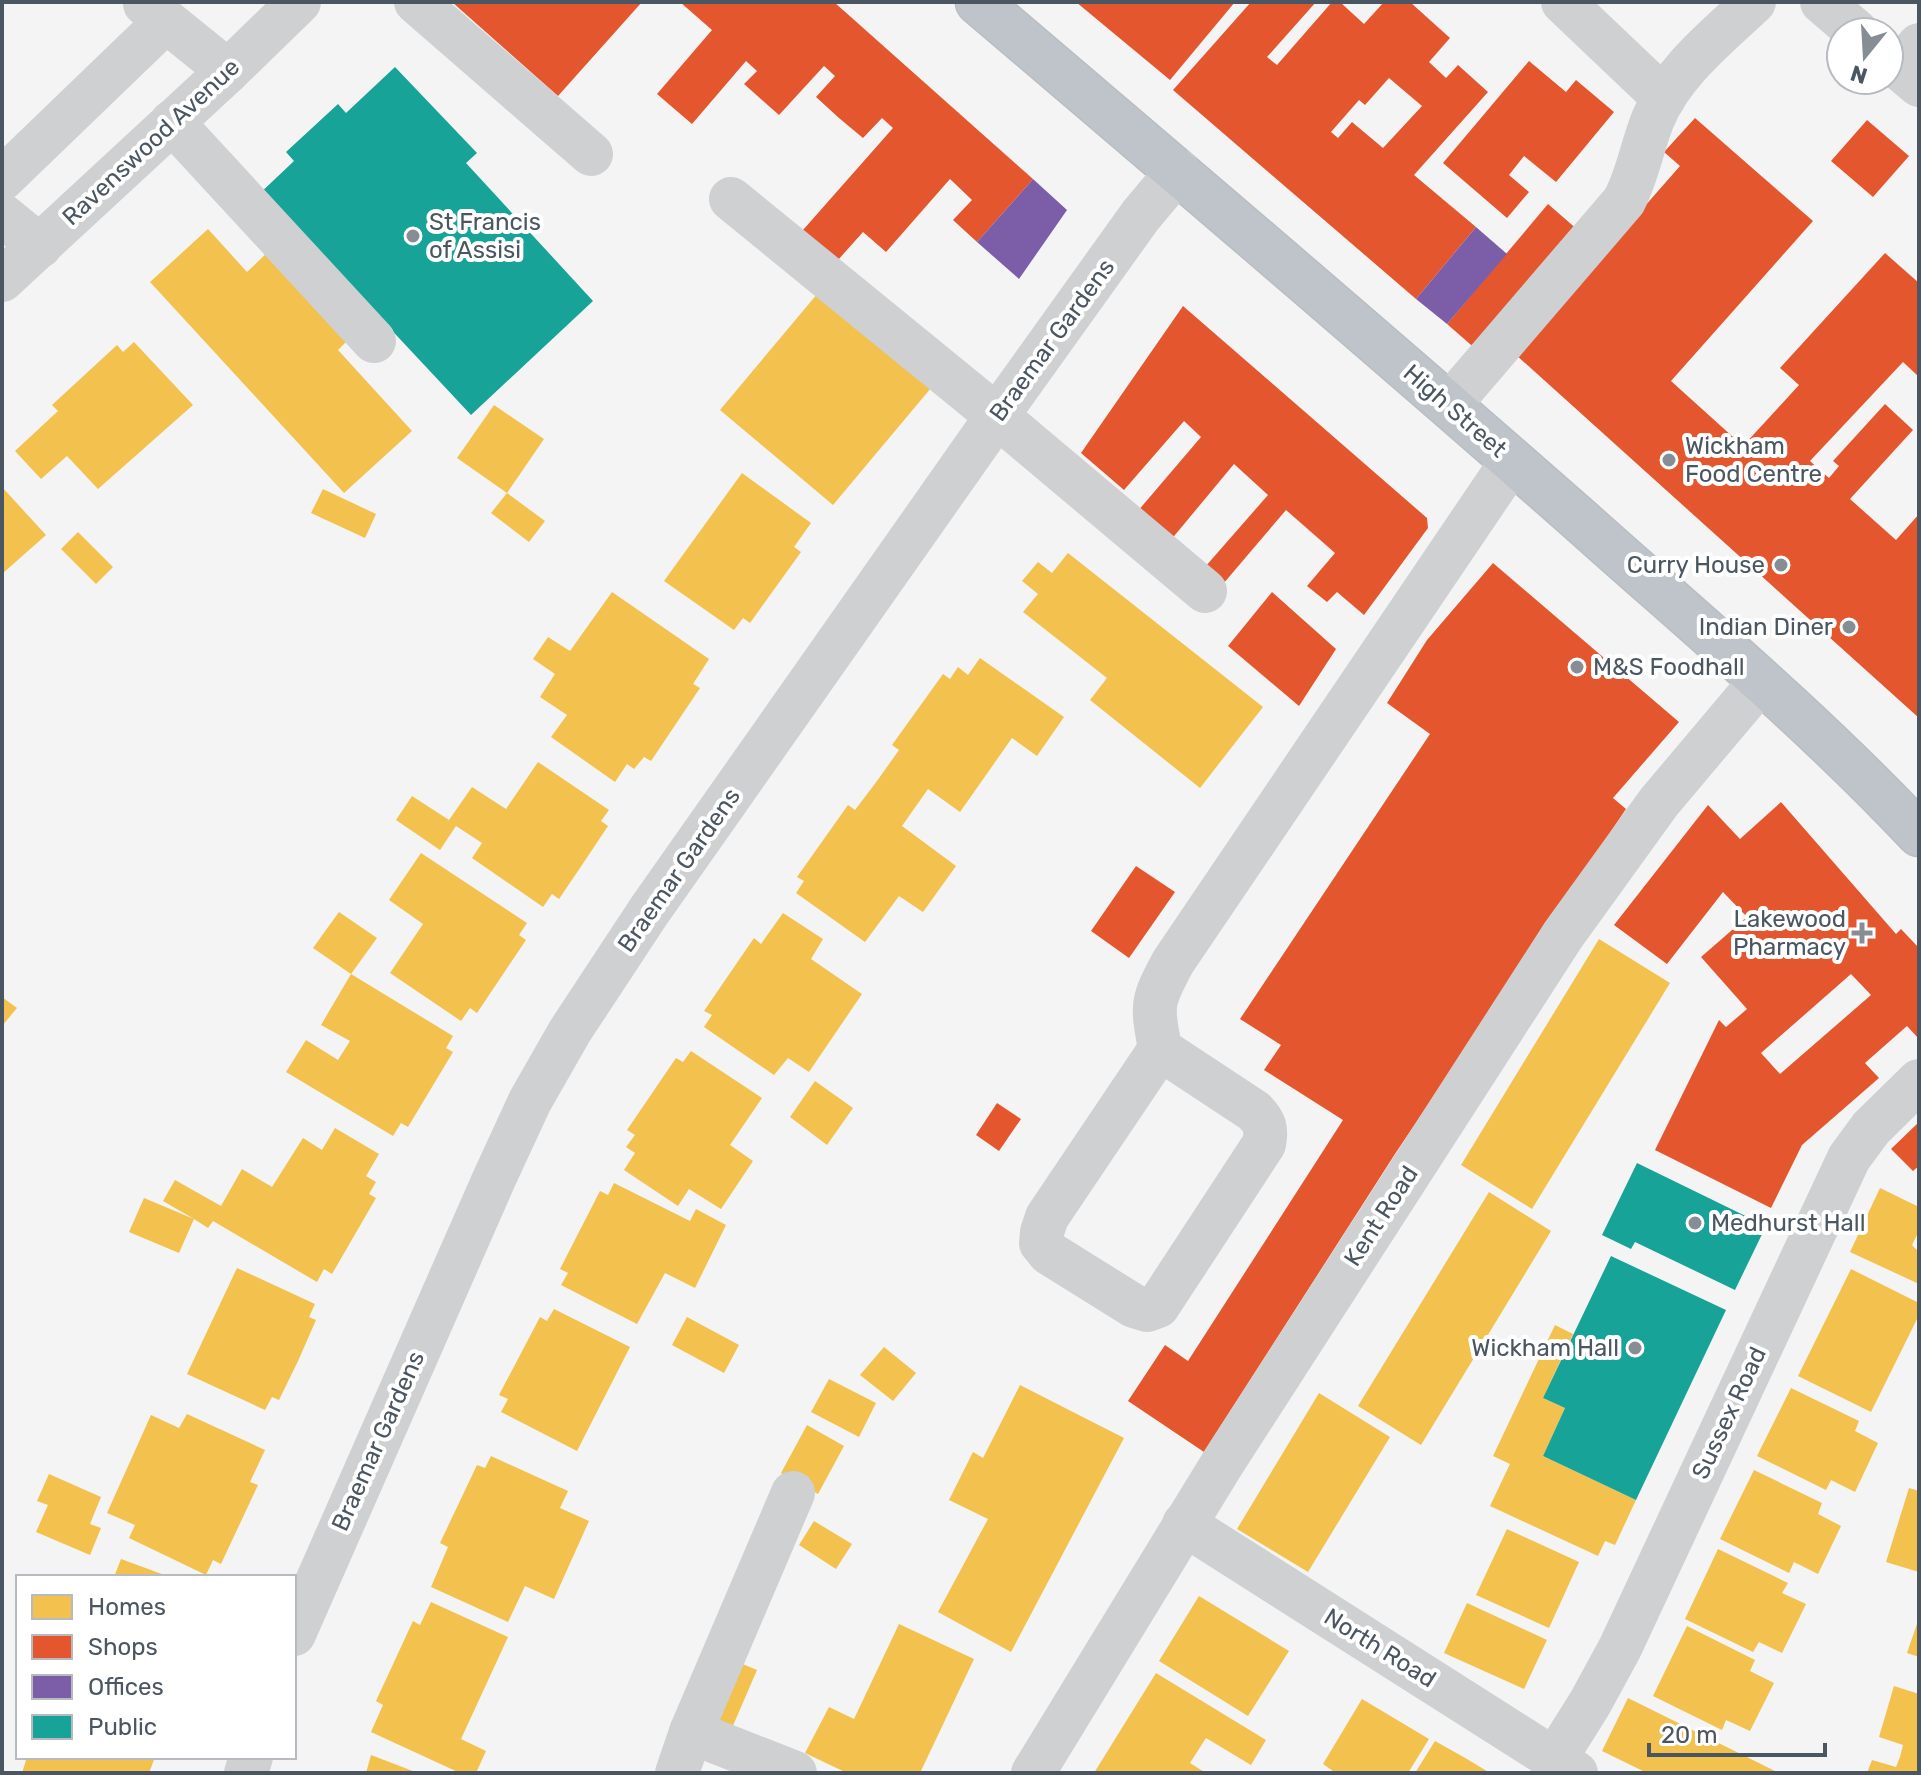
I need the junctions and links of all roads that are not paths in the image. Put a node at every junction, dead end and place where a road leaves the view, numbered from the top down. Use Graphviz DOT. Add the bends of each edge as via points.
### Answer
graph roads {
  1 [pos="299,2"];
  2 [pos="416,2"];
  3 [pos="978,2"];
  4 [pos="1563,2"];
  5 [pos="1754,2"];
  6 [pos="1822,2"];
  7 [pos="154,12"];
  8 [pos="1838,16"];
  9 [pos="228,71"];
  10 [pos="1664,98"];
  11 [pos="172,122"];
  12 [pos="591,154"];
  13 [pos="1178,171"];
  14 [pos="2,179"];
  15 [pos="731,199"];
  16 [pos="2,215"];
  17 [pos="40,246"];
  18 [pos="2,280"];
  19 [pos="374,341"];
  20 [pos="1449,405"];
  21 [pos="997,416"];
  22 [pos="1512,461"];
  23 [pos="1205,591"];
  24 [pos="1761,681"];
  25 [pos="1915,821"];
  26 [pos="1160,1049"];
  27 [pos="1919,1081"];
  28 [pos="793,1493"];
  29 [pos="1184,1524"];
  30 [pos="296,1629"];
  31 [pos="691,1732"];
  32 [pos="1566,1766"];
  33 [pos="677,1773"];
  34 [pos="795,1773"];
  35 [pos="1033,1773"];
  1 -- 9 [label="street, Ravenswood Avenue"];
  2 -- 12 [label="street"];
  3 -- 13 [label="highway, High Street"];
  4 -- 10 [label="street"];
  5 -- 10 [label="street"];
  6 -- 8 [label="street"];
  7 -- 9 [label="street"];
  7 -- 14 [label="street" via="72,112"];
  9 -- 11 [label="street, Ravenswood Avenue"];
  10 -- 20 [label="street" via="1624,201"];
  11 -- 17 [label="street, Ravenswood Avenue"];
  11 -- 19 [label="street"];
  13 -- 20 [label="highway, High Street"];
  13 -- 21 [label="street, Braemar Gardens"];
  15 -- 21 [label="street"];
  16 -- 17 [label="street"];
  17 -- 18 [label="street, Ravenswood Avenue"];
  20 -- 22 [label="highway, High Street"];
  21 -- 23 [label="street"];
  21 -- 30 [label="street, Braemar Gardens" via="570,1031 494,1179"];
  22 -- 24 [label="highway, High Street"];
  22 -- 26 [label="street" via="1173,962 1153,1009"];
  24 -- 25 [label="highway, High Street"];
  24 -- 29 [label="street, Kent Road" via="1659,802 1563,935"];
  26 -- 26 [label="street" via="1254,1111 1266,1131 1264,1144 1158,1306 1147,1310 1049,1253 1041,1243 1047,1217"];
  27 -- 32 [label="street, Sussex Road" via="1849,1158 1590,1703"];
  28 -- 31 [label="street"];
  29 -- 32 [label="street, North Road"];
  29 -- 35 [label="street, Kent Road"];
  31 -- 33 [label="street"];
  31 -- 34 [label="street"];
}
